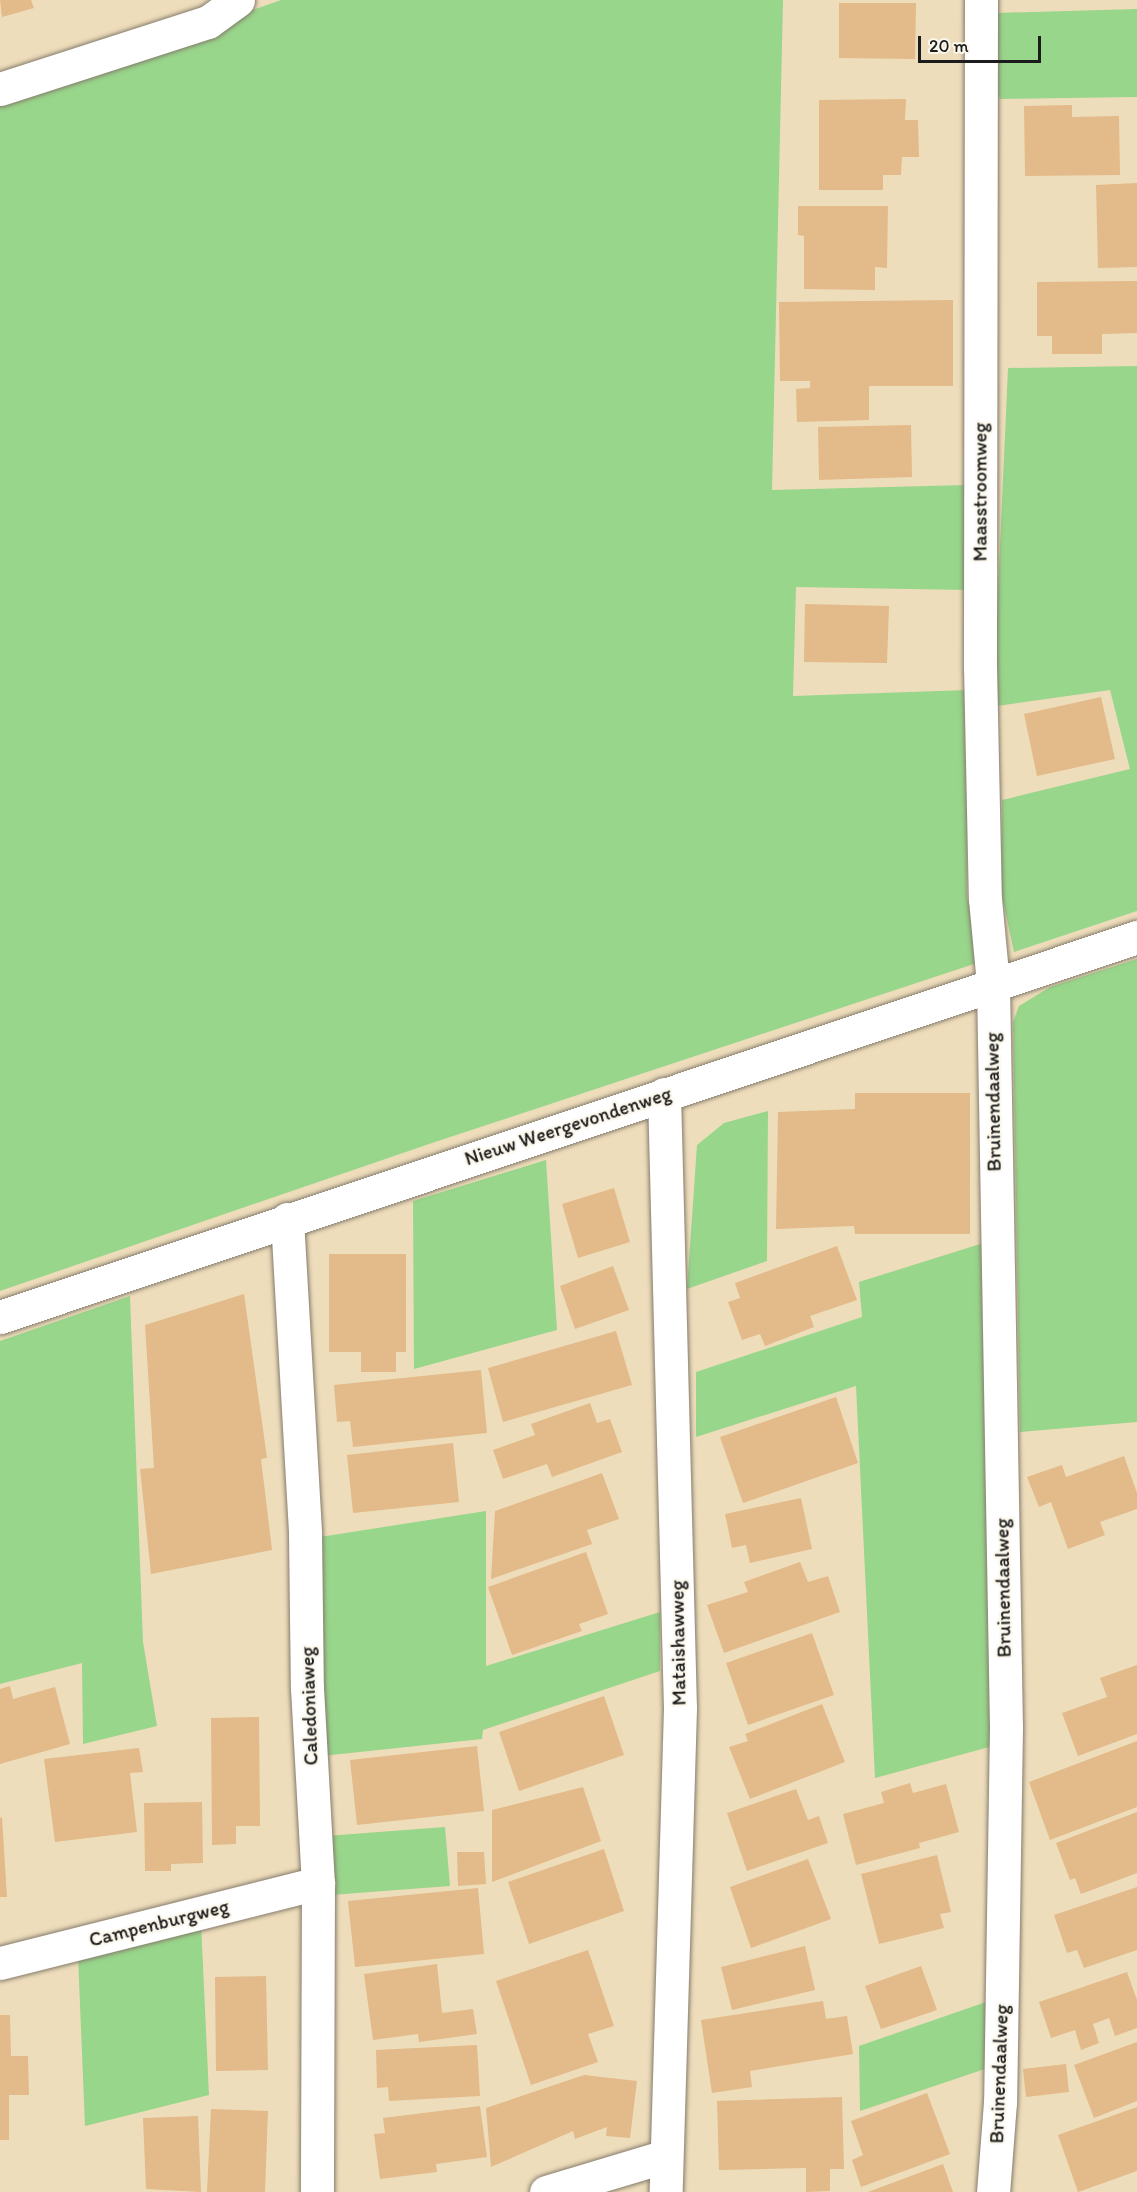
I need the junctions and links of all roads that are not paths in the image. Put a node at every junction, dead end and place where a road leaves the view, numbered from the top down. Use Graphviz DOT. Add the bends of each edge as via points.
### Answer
graph roads {
  1 [pos="238,0"];
  2 [pos="981,0"];
  3 [pos="0,89"];
  4 [pos="1137,937"];
  5 [pos="993,984"];
  6 [pos="664,1094"];
  7 [pos="287,1220"];
  8 [pos="0,1317"];
  9 [pos="318,1883"];
  10 [pos="0,1963"];
  11 [pos="666,2156"];
  12 [pos="317,2192"];
  13 [pos="546,2192"];
  14 [pos="666,2192"];
  15 [pos="993,2192"];
  1 -- 3 [label="street" via="208,22"];
  2 -- 5 [label="street, Maasstroomweg" via="980,666 985,899"];
  4 -- 5 [label="street, Nieuw Weergevondenweg"];
  5 -- 6 [label="street, Nieuw Weergevondenweg"];
  5 -- 15 [label="street, Bruinendaalweg" via="1006,1727 1000,2102"];
  6 -- 7 [label="street, Nieuw Weergevondenweg"];
  6 -- 11 [label="street, Mataishawweg" via="680,1708"];
  7 -- 8 [label="street, Nieuw Weergevondenweg"];
  7 -- 9 [label="street, Caledoniaweg" via="305,1533 307,1688"];
  9 -- 10 [label="street, Campenburgweg"];
  9 -- 12 [label="street, Caledoniaweg"];
  11 -- 13 [label="street"];
  11 -- 14 [label="street, Mataishawweg"];
}
